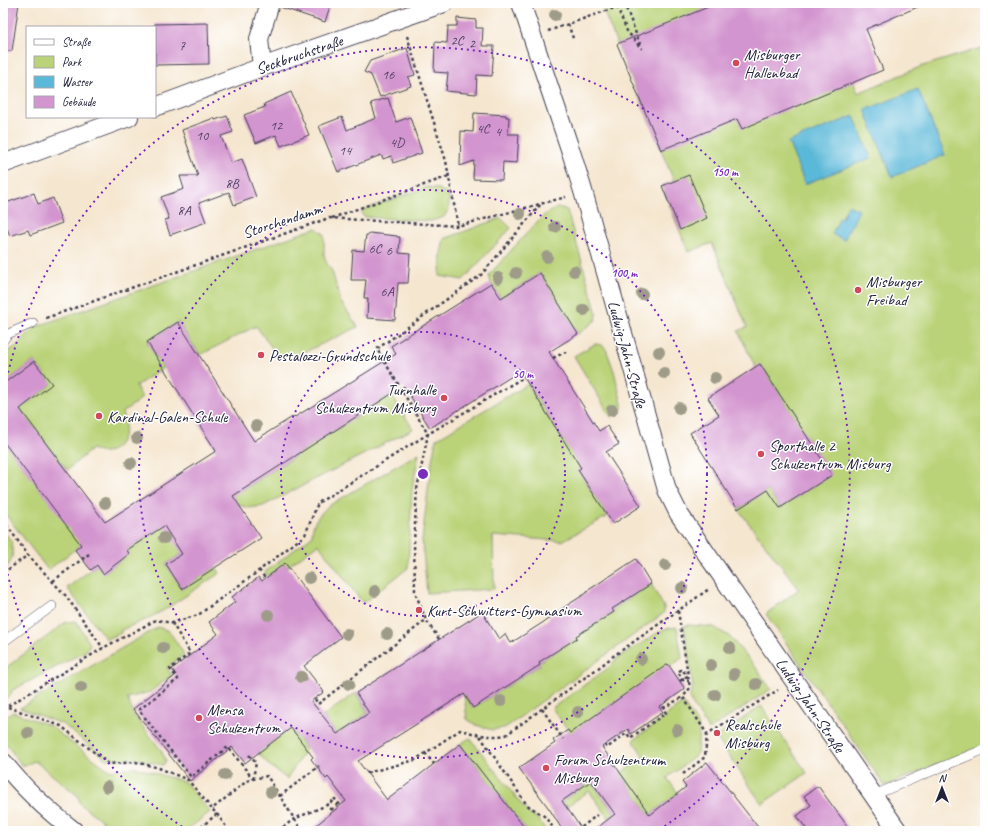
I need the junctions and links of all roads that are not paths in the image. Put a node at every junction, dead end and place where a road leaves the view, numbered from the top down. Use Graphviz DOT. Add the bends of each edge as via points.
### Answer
graph roads {
  1 [pos="270,3"];
  2 [pos="444,3"];
  3 [pos="521,3"];
  4 [pos="262,67"];
  5 [pos="156,107"];
  6 [pos="126,118"];
  7 [pos="3,164"];
  8 [pos="33,323"];
  9 [pos="3,340"];
  10 [pos="52,606"];
  11 [pos="3,642"];
  12 [pos="985,749"];
  13 [pos="3,762"];
  14 [pos="874,797"];
  15 [pos="74,831"];
  16 [pos="898,831"];
  1 -- 4 [label="street" via="259,39"];
  2 -- 4 [label="street, Seckbruchstraße"];
  3 -- 14 [label="street, Ludwig-Jahn-Straße" via="583,191 667,490 679,514"];
  4 -- 5 [label="street, Seckbruchstraße"];
  6 -- 7 [label="street"];
  8 -- 9 [label="lane" via="8,334"];
  10 -- 11 [label="lane"];
  12 -- 14 [label="lane"];
  13 -- 15 [label="street" via="34,798"];
  14 -- 16 [label="street, Ludwig-Jahn-Straße"];
}
